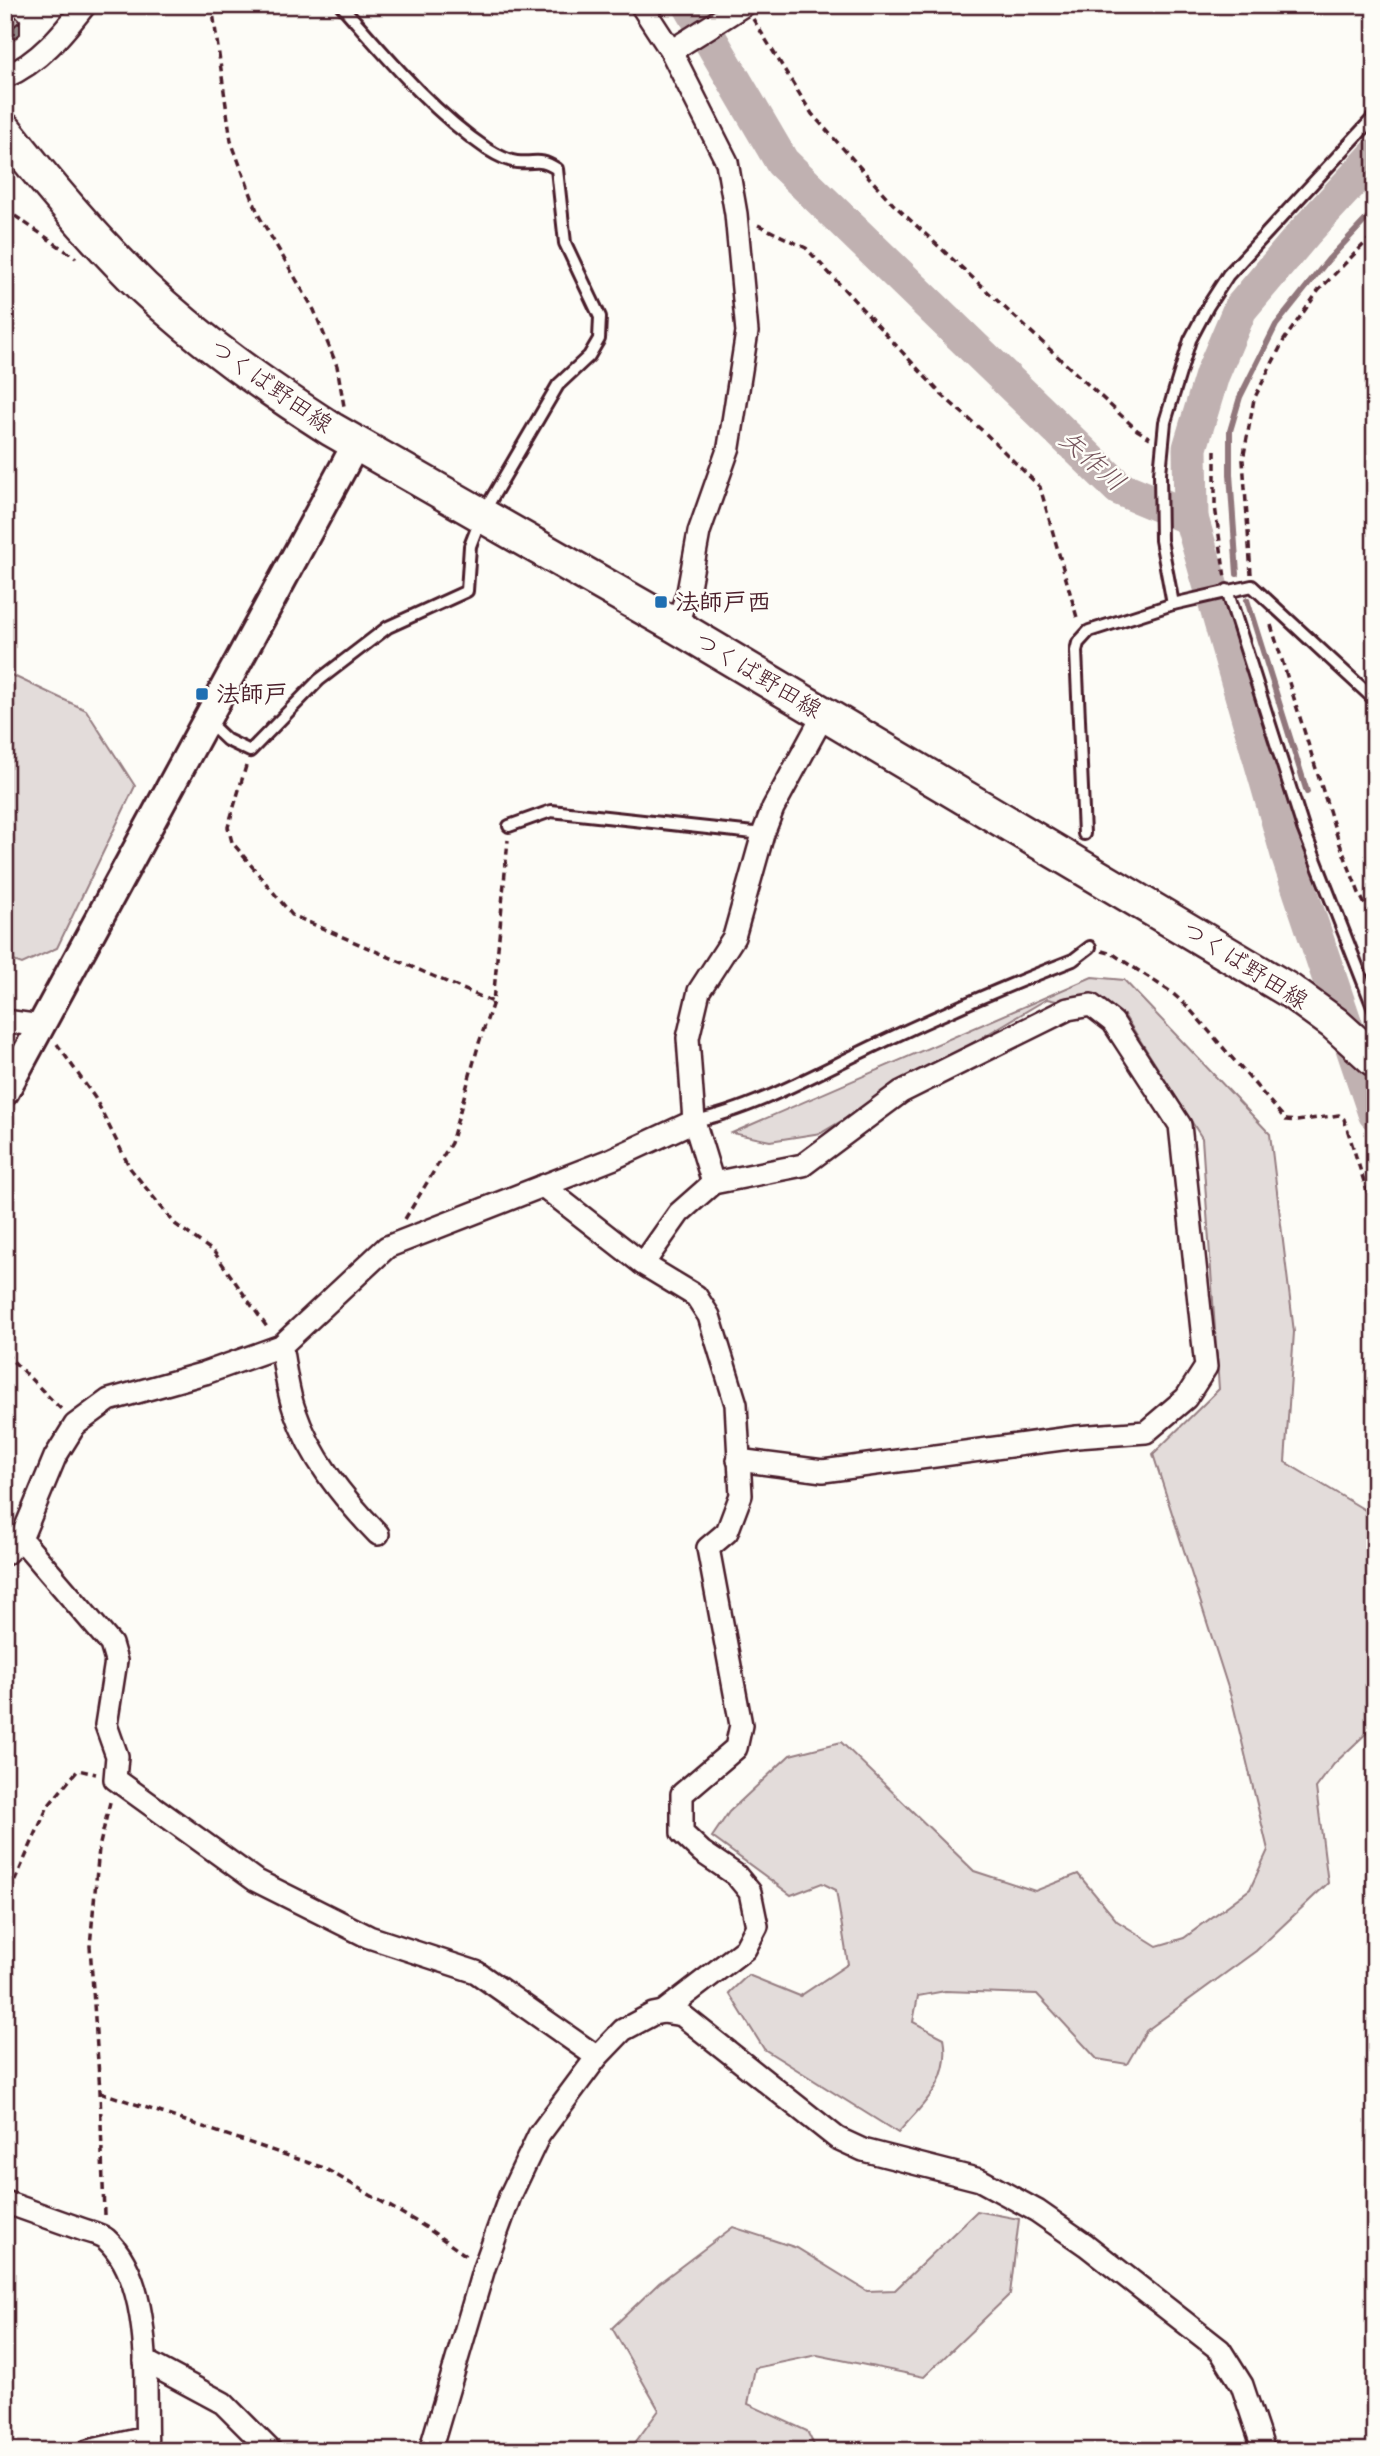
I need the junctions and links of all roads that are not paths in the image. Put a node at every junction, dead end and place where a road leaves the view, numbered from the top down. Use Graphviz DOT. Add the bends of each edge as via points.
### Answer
graph roads {
  1 [pos="85,5"];
  2 [pos="341,5"];
  3 [pos="641,5"];
  4 [pos="744,10"];
  5 [pos="676,48"];
  6 [pos="5,77"];
  7 [pos="1375,116"];
  8 [pos="5,130"];
  9 [pos="344,436"];
  10 [pos="482,515"];
  11 [pos="1224,591"];
  12 [pos="1179,603"];
  13 [pos="676,626"];
  14 [pos="1375,700"];
  15 [pos="824,714"];
  16 [pos="205,719"];
  17 [pos="509,826"];
  18 [pos="763,834"];
  19 [pos="1084,834"];
  20 [pos="1090,947"];
  21 [pos="1375,1012"];
  22 [pos="5,1021"];
  23 [pos="41,1026"];
  24 [pos="1375,1060"];
  25 [pos="5,1092"];
  26 [pos="694,1121"];
  27 [pos="713,1183"];
  28 [pos="543,1186"];
  29 [pos="643,1264"];
  30 [pos="281,1346"];
  31 [pos="738,1460"];
  32 [pos="377,1534"];
  33 [pos="22,1538"];
  34 [pos="5,1554"];
  35 [pos="663,2012"];
  36 [pos="597,2057"];
  37 [pos="5,2202"];
  38 [pos="145,2361"];
  39 [pos="147,2444"];
  40 [pos="88,2451"];
  41 [pos="271,2451"];
  42 [pos="430,2451"];
  43 [pos="1264,2451"];
  1 -- 6 [label="street" via="50,47"];
  2 -- 10 [label="lane" via="446,117 478,142 514,162 544,161 557,169 565,243 600,317 599,339 589,356 558,385"];
  3 -- 5 [label="street"];
  4 -- 5 [label="street"];
  5 -- 13 [label="street" via="727,162 747,332 729,447 699,532 688,592"];
  7 -- 12 [label="lane" via="1228,275 1190,340 1161,443 1160,530"];
  8 -- 9 [label="main road, つくば野田線" via="67,206 145,288 241,368"];
  9 -- 10 [label="main road, つくば野田線"];
  9 -- 16 [label="street"];
  10 -- 13 [label="main road, つくば野田線"];
  10 -- 16 [label="lane" via="470,546 467,591 388,627 319,680 250,751 227,740"];
  11 -- 12 [label="lane"];
  11 -- 14 [label="lane" via="1252,586"];
  11 -- 21 [label="lane" via="1303,828"];
  12 -- 19 [label="lane" via="1089,631 1076,651"];
  13 -- 15 [label="main road, つくば野田線"];
  15 -- 18 [label="street"];
  15 -- 24 [label="main road, つくば野田線" via="1290,991"];
  16 -- 23 [label="street"];
  17 -- 18 [label="lane" via="551,811"];
  18 -- 26 [label="street" via="734,937 699,991 688,1038"];
  20 -- 26 [label="lane" via="1073,960 941,1014 797,1083 717,1117"];
  22 -- 23 [label="street"];
  23 -- 25 [label="street"];
  26 -- 27 [label="street"];
  26 -- 28 [label="street"];
  27 -- 29 [label="street" via="678,1213"];
  27 -- 31 [label="street" via="803,1165 901,1092 1068,1009 1091,1005 1113,1022 1180,1125 1206,1367 1186,1398 1146,1432 823,1471"];
  28 -- 29 [label="street"];
  28 -- 30 [label="street" via="387,1247"];
  29 -- 31 [label="street" via="696,1296 709,1316 736,1404"];
  30 -- 32 [label="street" via="293,1408 313,1453"];
  30 -- 33 [label="street" via="108,1400 75,1424 55,1457"];
  31 -- 35 [label="street" via="741,1495 727,1532 708,1548 741,1725 736,1748 682,1794 682,1833 736,1874 750,1892 757,1926 745,1949"];
  33 -- 34 [label="street"];
  33 -- 36 [label="street" via="111,1644 116,1661 106,1724 117,1756 115,1779 256,1880 369,1937 476,1972"];
  35 -- 36 [label="street" via="623,2030"];
  35 -- 43 [label="street" via="682,2015 837,2138 863,2150 981,2180 1086,2245 1220,2350 1242,2385"];
  36 -- 42 [label="street" via="539,2135 510,2196"];
  37 -- 38 [label="street" via="105,2238 134,2281"];
  38 -- 39 [label="street"];
  38 -- 41 [label="street" via="223,2403"];
  39 -- 40 [label="street"];
}
